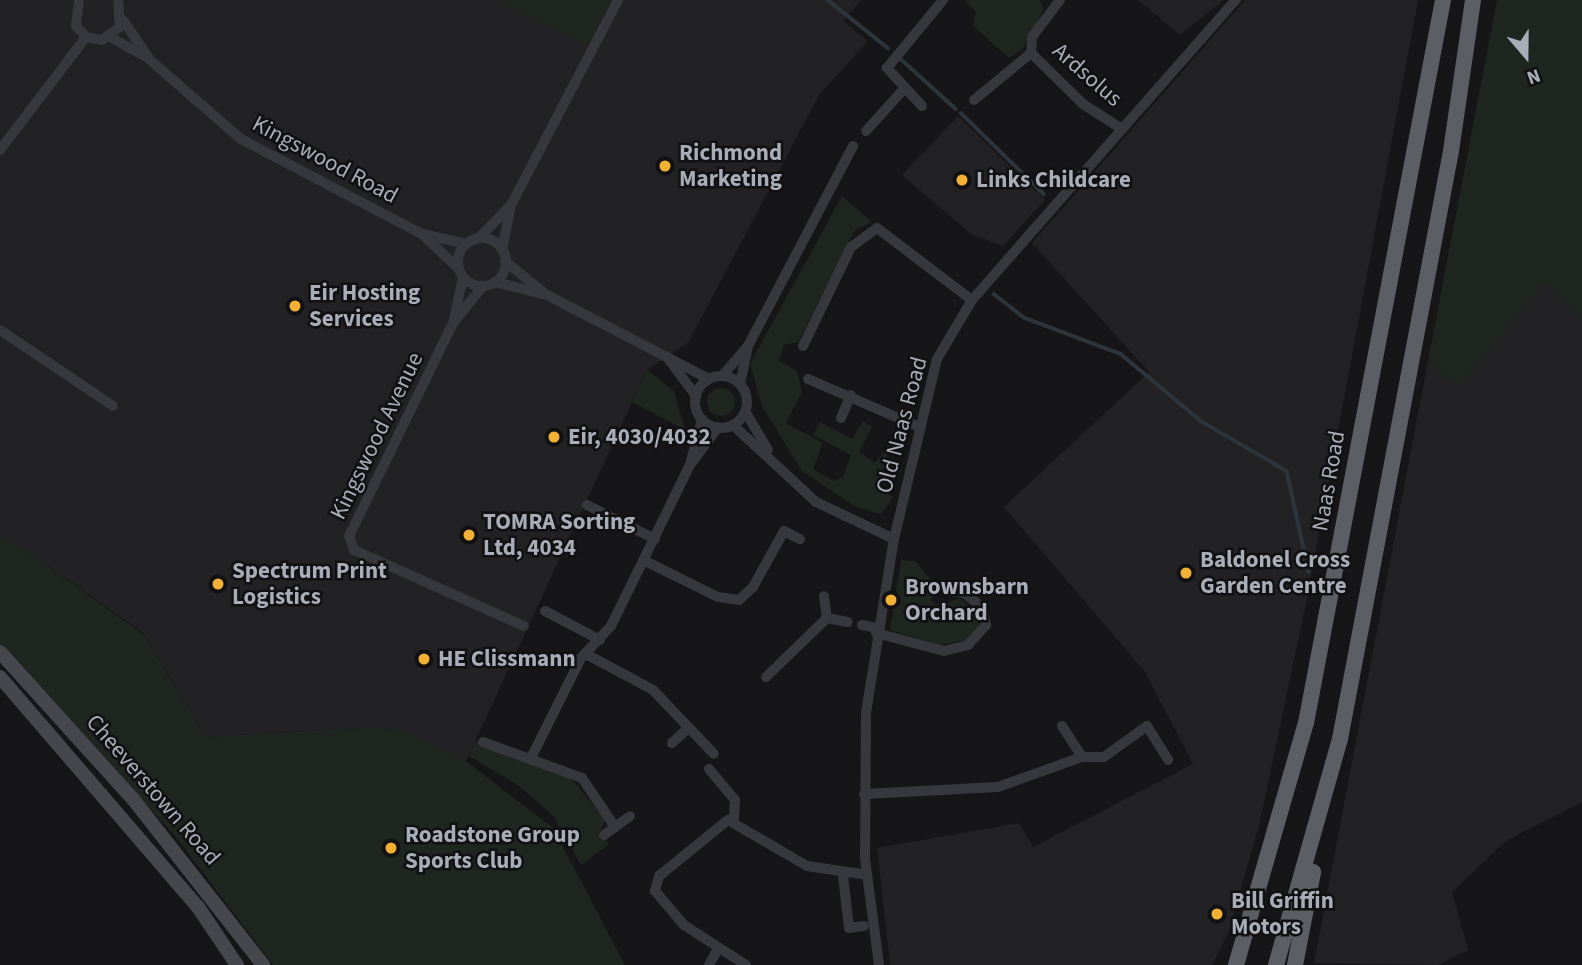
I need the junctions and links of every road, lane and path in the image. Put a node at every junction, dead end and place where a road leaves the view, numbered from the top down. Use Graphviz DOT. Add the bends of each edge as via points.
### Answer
graph roads {
  1 [pos="67,0"];
  2 [pos="79,0"];
  3 [pos="118,0"];
  4 [pos="618,0"];
  5 [pos="943,0"];
  6 [pos="1236,0"];
  7 [pos="1443,0"];
  8 [pos="1473,1"];
  9 [pos="1055,2"];
  10 [pos="74,10"];
  11 [pos="123,20"];
  12 [pos="86,37"];
  13 [pos="110,37"];
  14 [pos="1031,53"];
  15 [pos="150,60"];
  16 [pos="904,89"];
  17 [pos="974,100"];
  18 [pos="922,106"];
  19 [pos="1119,127"];
  20 [pos="866,131"];
  21 [pos="853,146"];
  22 [pos="0,150"];
  23 [pos="511,205"];
  24 [pos="422,234"];
  25 [pos="479,239"];
  26 [pos="466,244"];
  27 [pos="502,250"];
  28 [pos="505,261"];
  29 [pos="461,273"];
  30 [pos="495,282"];
  31 [pos="483,286"];
  32 [pos="547,295"];
  33 [pos="972,300"];
  34 [pos="453,323"];
  35 [pos="0,330"];
  36 [pos="748,346"];
  37 [pos="803,346"];
  38 [pos="663,352"];
  39 [pos="722,376"];
  40 [pos="709,379"];
  41 [pos="808,379"];
  42 [pos="740,384"];
  43 [pos="696,396"];
  44 [pos="850,396"];
  45 [pos="113,406"];
  46 [pos="745,411"];
  47 [pos="841,418"];
  48 [pos="702,419"];
  49 [pos="733,425"];
  50 [pos="917,426"];
  51 [pos="718,427"];
  52 [pos="773,458"];
  53 [pos="690,465"];
  54 [pos="587,505"];
  55 [pos="654,539"];
  56 [pos="800,539"];
  57 [pos="894,539"];
  58 [pos="645,561"];
  59 [pos="945,590"];
  60 [pos="824,596"];
  61 [pos="545,611"];
  62 [pos="827,618"];
  63 [pos="848,622"];
  64 [pos="862,625"];
  65 [pos="524,626"];
  66 [pos="876,631"];
  67 [pos="600,640"];
  68 [pos="0,652"];
  69 [pos="586,654"];
  70 [pos="0,677"];
  71 [pos="766,677"];
  72 [pos="1062,726"];
  73 [pos="689,727"];
  74 [pos="1340,739"];
  75 [pos="483,743"];
  76 [pos="672,743"];
  77 [pos="714,754"];
  78 [pos="1082,757"];
  79 [pos="531,758"];
  80 [pos="1168,760"];
  81 [pos="709,769"];
  82 [pos="864,794"];
  83 [pos="630,816"];
  84 [pos="734,819"];
  85 [pos="615,827"];
  86 [pos="604,835"];
  87 [pos="843,876"];
  88 [pos="867,876"];
  89 [pos="864,926"];
  90 [pos="718,949"];
  91 [pos="237,965"];
  92 [pos="263,965"];
  93 [pos="709,965"];
  94 [pos="746,965"];
  95 [pos="879,965"];
  96 [pos="1236,965"];
  97 [pos="1276,965"];
  98 [pos="1295,965"];
  1 -- 10 [label="street"];
  2 -- 10 [label="street"];
  3 -- 11 [label="street, Kingswood Road"];
  4 -- 23 [label="street"];
  5 -- 16 [label="street" via="889,58 887,68"];
  6 -- 19 [label="street, Old Naas Road"];
  7 -- 96 [label="highway, Naas Road" via="1306,723"];
  8 -- 74 [label="highway" via="1451,151"];
  9 -- 14 [label="street, Ardsolus" via="1032,37"];
  10 -- 12 [label="street"];
  11 -- 13 [label="street"];
  11 -- 15 [label="street, Kingswood Road"];
  12 -- 13 [label="street"];
  12 -- 22 [label="street"];
  13 -- 15 [label="street, Kingswood Road"];
  14 -- 17 [label="street, Ardsolus"];
  14 -- 19 [label="street, Ardsolus" via="1083,104"];
  15 -- 24 [label="street, Kingswood Road" via="241,139"];
  16 -- 18 [label="street"];
  16 -- 20 [label="street"];
  19 -- 33 [label="street, Old Naas Road"];
  21 -- 36 [label="street"];
  23 -- 25 [label="street"];
  23 -- 27 [label="street"];
  24 -- 26 [label="street, Kingswood Road"];
  24 -- 29 [label="street, Kingswood Road"];
  25 -- 26 [label="street"];
  25 -- 27 [label="street"];
  26 -- 29 [label="street"];
  27 -- 28 [label="street"];
  28 -- 30 [label="street"];
  28 -- 32 [label="street"];
  29 -- 31 [label="street"];
  29 -- 34 [label="street, Kingswood Avenue"];
  30 -- 31 [label="street"];
  30 -- 32 [label="street"];
  31 -- 34 [label="street, Kingswood Avenue"];
  32 -- 38 [label="street"];
  33 -- 37 [label="street" via="877,228 851,247"];
  33 -- 50 [label="street, Old Naas Road" via="937,359"];
  34 -- 65 [label="street, Kingswood Avenue" via="349,536 354,550"];
  35 -- 45 [label="street"];
  36 -- 39 [label="street"];
  36 -- 42 [label="street"];
  38 -- 40 [label="street"];
  38 -- 43 [label="street"];
  39 -- 40 [label="street"];
  39 -- 42 [label="street"];
  40 -- 43 [label="street"];
  41 -- 44 [label="street"];
  42 -- 46 [label="street"];
  43 -- 48 [label="street"];
  44 -- 47 [label="street"];
  44 -- 50 [label="street"];
  46 -- 49 [label="street"];
  46 -- 52 [label="street"];
  48 -- 51 [label="street"];
  48 -- 53 [label="street"];
  49 -- 51 [label="street"];
  49 -- 52 [label="street"];
  50 -- 57 [label="street, Old Naas Road"];
  51 -- 53 [label="street"];
  52 -- 57 [label="street" via="816,502"];
  53 -- 55 [label="street"];
  54 -- 55 [label="street"];
  55 -- 58 [label="street"];
  56 -- 58 [label="street" via="784,531 753,587 738,600"];
  57 -- 66 [label="street, Old Naas Road"];
  58 -- 67 [label="street"];
  59 -- 66 [label="street" via="964,593 982,607 983,633 968,646 944,651"];
  60 -- 62 [label="street"];
  61 -- 67 [label="street"];
  62 -- 63 [label="street"];
  62 -- 71 [label="street"];
  64 -- 66 [label="street"];
  66 -- 82 [label="street, Old Naas Road"];
  67 -- 69 [label="street"];
  68 -- 92 [label="main road, Cheeverstown Road" via="142,809"];
  69 -- 73 [label="street" via="653,690"];
  69 -- 79 [label="street"];
  70 -- 91 [label="main road, Cheeverstown Road" via="198,907"];
  72 -- 78 [label="street"];
  73 -- 76 [label="street"];
  73 -- 77 [label="street"];
  74 -- 97 [label="highway"];
  74 -- 98 [label="highway"];
  75 -- 79 [label="street"];
  78 -- 80 [label="street" via="1104,757 1147,726"];
  78 -- 82 [label="street" via="998,787"];
  79 -- 85 [label="street" via="582,778"];
  81 -- 84 [label="street" via="735,800"];
  82 -- 88 [label="street, Old Naas Road"];
  83 -- 85 [label="street"];
  84 -- 87 [label="street" via="790,859"];
  84 -- 90 [label="street" via="655,886 659,902"];
  85 -- 86 [label="street"];
  87 -- 88 [label="street"];
  87 -- 89 [label="street" via="849,928"];
  88 -- 95 [label="street, Old Naas Road"];
  90 -- 93 [label="street"];
  90 -- 94 [label="street"];
}
